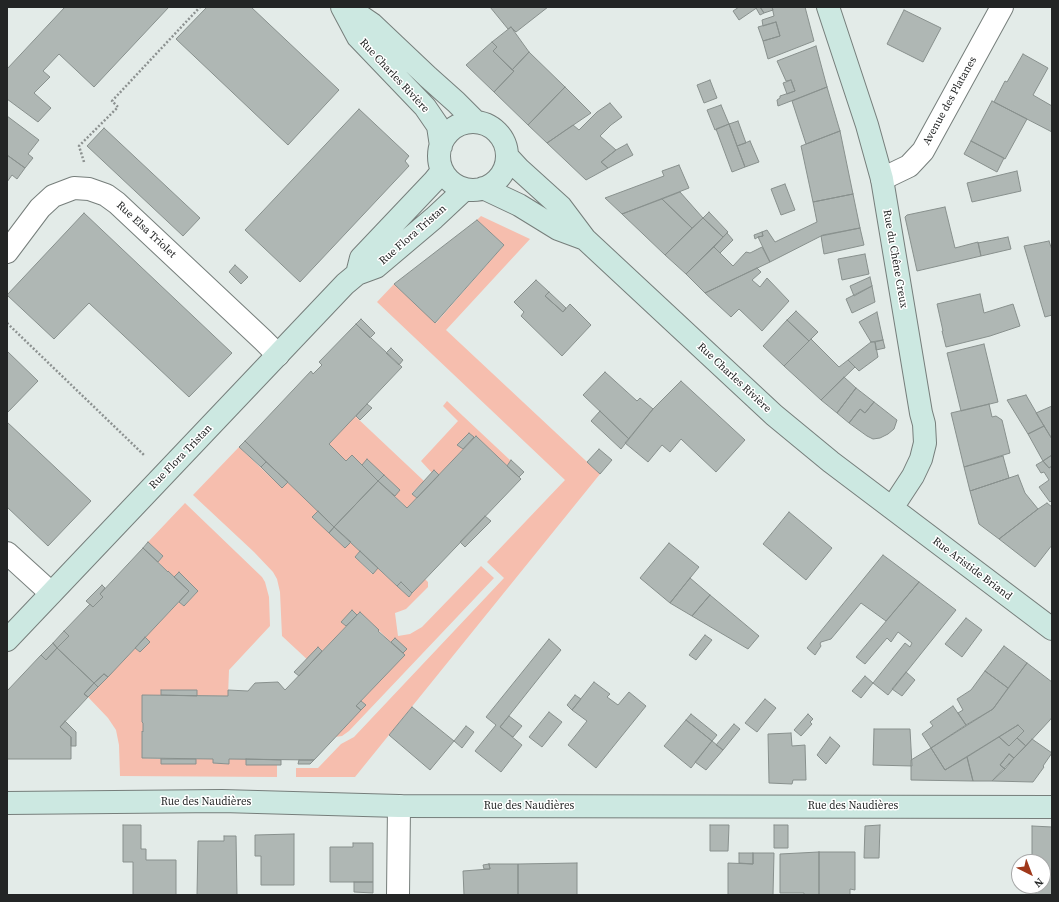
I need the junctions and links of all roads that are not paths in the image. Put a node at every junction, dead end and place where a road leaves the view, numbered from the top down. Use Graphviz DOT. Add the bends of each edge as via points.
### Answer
graph roads {
  1 [pos="342,7"];
  2 [pos="347,7"];
  3 [pos="828,7"];
  4 [pos="1002,7"];
  5 [pos="476,122"];
  6 [pos="441,146"];
  7 [pos="507,156"];
  8 [pos="442,171"];
  9 [pos="882,179"];
  10 [pos="474,189"];
  11 [pos="585,238"];
  12 [pos="7,252"];
  13 [pos="357,274"];
  14 [pos="278,355"];
  15 [pos="892,508"];
  16 [pos="7,553"];
  17 [pos="50,593"];
  18 [pos="1052,629"];
  19 [pos="7,640"];
  20 [pos="7,803"];
  21 [pos="399,806"];
  22 [pos="1052,807"];
  23 [pos="398,895"];
  1 -- 6 [label="street, Rue Charles Rivière" via="358,37 425,107 438,126"];
  2 -- 5 [label="street, Rue Charles Rivière" via="372,24"];
  3 -- 9 [label="street, Rue du Chêne Creux"];
  4 -- 9 [label="street, Avenue des Platanes" via="923,151 909,166"];
  5 -- 6 [label="street" via="454,128"];
  5 -- 7 [label="street, Rue Charles Rivière" via="494,130 501,137"];
  6 -- 8 [label="street, Rue Charles Rivière" via="439,163"];
  7 -- 10 [label="street" via="500,176 492,184"];
  7 -- 11 [label="street, Rue Charles Rivière" via="561,207"];
  8 -- 10 [label="street, Rue Charles Rivière" via="452,182"];
  8 -- 13 [label="street, Rue Flora Tristan" via="361,258"];
  9 -- 15 [label="street, Rue du Chêne Creux" via="924,424 925,443 913,476"];
  10 -- 11 [label="street, Rue Charles Rivière" via="519,205 558,228"];
  10 -- 13 [label="street, Rue Flora Tristan" via="376,266"];
  11 -- 15 [label="street, Rue Charles Rivière" via="774,415"];
  12 -- 14 [label="street, Rue Elsa Triolet" via="40,208 53,196 74,188 89,189 106,195"];
  13 -- 14 [label="street, Rue Flora Tristan"];
  14 -- 17 [label="street, Rue Flora Tristan"];
  15 -- 18 [label="street, Rue Aristide Briand"];
  16 -- 17 [label="street"];
  17 -- 19 [label="street, Rue Flora Tristan"];
  20 -- 21 [label="street, Rue des Naudières" via="222,801"];
  21 -- 22 [label="street, Rue des Naudières"];
  21 -- 23 [label="street"];
}
